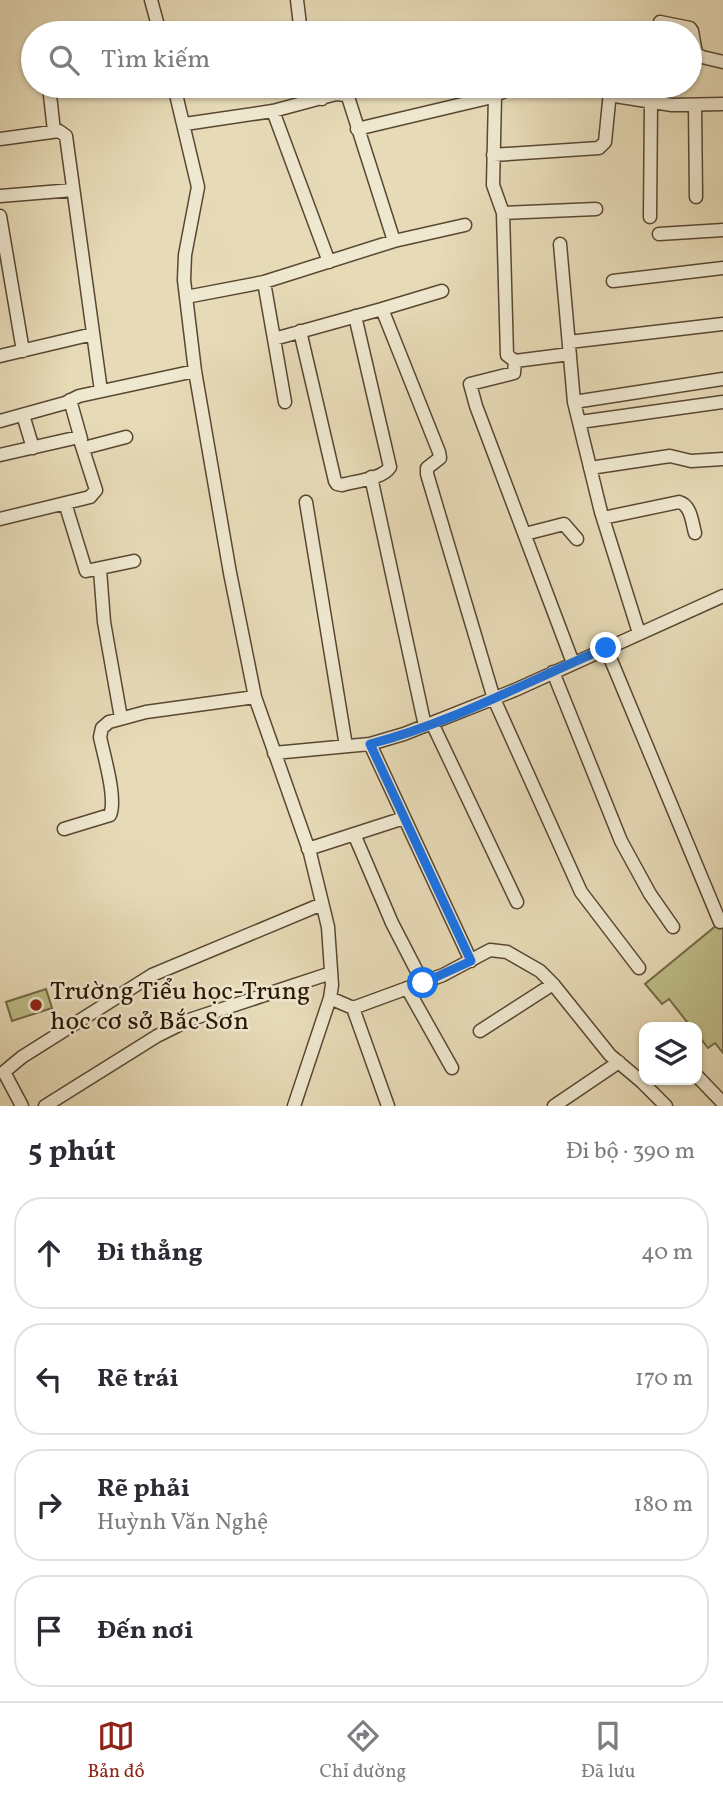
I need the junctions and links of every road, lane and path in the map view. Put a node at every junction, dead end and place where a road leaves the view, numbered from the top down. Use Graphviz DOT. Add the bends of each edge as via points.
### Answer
graph roads {
  1 [pos="151,0"];
  2 [pos="297,0"];
  3 [pos="157,21"];
  4 [pos="300,21"];
  5 [pos="702,57"];
  6 [pos="723,62"];
  7 [pos="50,98"];
  8 [pos="177,98"];
  9 [pos="348,98"];
  10 [pos="487,98"];
  11 [pos="495,98"];
  12 [pos="609,98"];
  13 [pos="626,98"];
  14 [pos="322,99"];
  15 [pos="651,102"];
  16 [pos="723,104"];
  17 [pos="695,105"];
  18 [pos="272,111"];
  19 [pos="185,124"];
  20 [pos="357,129"];
  21 [pos="54,131"];
  22 [pos="0,139"];
  23 [pos="493,155"];
  24 [pos="73,190"];
  25 [pos="0,196"];
  26 [pos="696,197"];
  27 [pos="596,209"];
  28 [pos="503,213"];
  29 [pos="0,216"];
  30 [pos="650,217"];
  31 [pos="465,225"];
  32 [pos="723,230"];
  33 [pos="659,234"];
  34 [pos="394,241"];
  35 [pos="560,244"];
  36 [pos="3,254"];
  37 [pos="329,262"];
  38 [pos="723,268"];
  39 [pos="4,270"];
  40 [pos="613,281"];
  41 [pos="264,282"];
  42 [pos="442,291"];
  43 [pos="186,298"];
  44 [pos="382,309"];
  45 [pos="355,316"];
  46 [pos="723,324"];
  47 [pos="300,331"];
  48 [pos="93,334"];
  49 [pos="274,339"];
  50 [pos="570,348"];
  51 [pos="23,351"];
  52 [pos="0,356"];
  53 [pos="515,361"];
  54 [pos="195,371"];
  55 [pos="723,379"];
  56 [pos="101,391"];
  57 [pos="70,401"];
  58 [pos="285,402"];
  59 [pos="574,402"];
  60 [pos="723,402"];
  61 [pos="23,415"];
  62 [pos="0,421"];
  63 [pos="580,422"];
  64 [pos="126,437"];
  65 [pos="82,444"];
  66 [pos="33,448"];
  67 [pos="0,455"];
  68 [pos="723,458"];
  69 [pos="590,468"];
  70 [pos="371,477"];
  71 [pos="306,502"];
  72 [pos="65,503"];
  73 [pos="603,518"];
  74 [pos="0,519"];
  75 [pos="695,533"];
  76 [pos="525,534"];
  77 [pos="577,539"];
  78 [pos="134,561"];
  79 [pos="100,570"];
  80 [pos="723,597"];
  81 [pos="639,633"];
  82 [pos="606,648"];
  83 [pos="573,663"];
  84 [pos="553,672"];
  85 [pos="255,696"];
  86 [pos="494,699"];
  87 [pos="121,718"];
  88 [pos="429,724"];
  89 [pos="370,744"];
  90 [pos="346,746"];
  91 [pos="274,753"];
  92 [pos="404,818"];
  93 [pos="64,829"];
  94 [pos="354,834"];
  95 [pos="308,849"];
  96 [pos="517,902"];
  97 [pos="322,905"];
  98 [pos="720,922"];
  99 [pos="673,928"];
  100 [pos="471,961"];
  101 [pos="639,968"];
  102 [pos="331,973"];
  103 [pos="423,983"];
  104 [pos="553,984"];
  105 [pos="407,988"];
  106 [pos="330,998"];
  107 [pos="353,1008"];
  108 [pos="480,1031"];
  109 [pos="619,1062"];
  110 [pos="452,1069"];
  111 [pos="702,1081"];
  112 [pos="723,1102"];
  113 [pos="658,1104"];
  114 [pos="21,1106"];
  115 [pos="45,1106"];
  116 [pos="294,1106"];
  117 [pos="388,1106"];
  118 [pos="554,1106"];
  1 -- 3 [label="street"];
  2 -- 4 [label="street"];
  5 -- 6 [label="street"];
  7 -- 21 [label="street"];
  8 -- 19 [label="street"];
  9 -- 20 [label="street"];
  10 -- 20 [label="street"];
  11 -- 23 [label="street"];
  12 -- 23 [label="street" via="605,142 599,148"];
  13 -- 15 [label="street"];
  14 -- 18 [label="street"];
  15 -- 17 [label="street"];
  15 -- 30 [label="street"];
  16 -- 17 [label="street"];
  17 -- 26 [label="street"];
  18 -- 19 [label="street"];
  18 -- 37 [label="street"];
  19 -- 43 [label="street" via="198,187 185,255"];
  20 -- 34 [label="street"];
  21 -- 22 [label="street"];
  21 -- 24 [label="street" via="65,136"];
  23 -- 28 [label="street" via="493,185"];
  24 -- 25 [label="street"];
  24 -- 48 [label="street"];
  27 -- 28 [label="street"];
  28 -- 53 [label="street" via="506,349"];
  29 -- 36 [label="street"];
  31 -- 34 [label="street"];
  32 -- 33 [label="street"];
  34 -- 37 [label="street"];
  35 -- 50 [label="street"];
  36 -- 39 [label="street"];
  37 -- 41 [label="street"];
  38 -- 40 [label="street"];
  39 -- 51 [label="street"];
  41 -- 43 [label="street"];
  41 -- 49 [label="street"];
  42 -- 44 [label="street"];
  43 -- 54 [label="street"];
  44 -- 45 [label="street"];
  44 -- 86 [label="street" via="439,452 440,458 427,467 427,474"];
  45 -- 47 [label="street"];
  45 -- 70 [label="street" via="390,467"];
  46 -- 50 [label="street"];
  47 -- 49 [label="street"];
  47 -- 70 [label="street" via="335,481 342,485"];
  48 -- 51 [label="street"];
  48 -- 56 [label="street"];
  49 -- 58 [label="street"];
  50 -- 53 [label="street"];
  50 -- 59 [label="street"];
  51 -- 52 [label="street"];
  53 -- 76 [label="street" via="514,373 470,384"];
  54 -- 56 [label="street"];
  54 -- 85 [label="street"];
  55 -- 59 [label="street"];
  56 -- 57 [label="street"];
  57 -- 61 [label="street"];
  57 -- 65 [label="street"];
  59 -- 63 [label="street"];
  60 -- 63 [label="street"];
  61 -- 62 [label="street"];
  61 -- 66 [label="street"];
  63 -- 69 [label="street"];
  64 -- 65 [label="street"];
  65 -- 66 [label="street" via="79,437"];
  65 -- 72 [label="street" via="96,490 90,497"];
  66 -- 67 [label="street"];
  68 -- 69 [label="street" via="691,461 670,456"];
  69 -- 73 [label="street"];
  70 -- 88 [label="street"];
  71 -- 90 [label="street"];
  72 -- 74 [label="street"];
  72 -- 79 [label="street" via="86,571"];
  73 -- 75 [label="street" via="679,502 688,509"];
  73 -- 81 [label="street"];
  76 -- 77 [label="street" via="564,524"];
  76 -- 83 [label="street"];
  78 -- 79 [label="street"];
  79 -- 87 [label="street"];
  80 -- 81 [label="street"];
  81 -- 82 [label="street"];
  82 -- 83 [label="street"];
  82 -- 98 [label="street"];
  83 -- 84 [label="street"];
  84 -- 86 [label="street"];
  84 -- 99 [label="street" via="621,841"];
  85 -- 87 [label="street"];
  85 -- 91 [label="street"];
  86 -- 88 [label="street"];
  86 -- 101 [label="street" via="581,892"];
  87 -- 93 [label="street" via="102,728 100,737 110,815"];
  88 -- 89 [label="street"];
  88 -- 96 [label="street"];
  89 -- 90 [label="street"];
  89 -- 92 [label="street"];
  90 -- 91 [label="street"];
  91 -- 95 [label="street"];
  92 -- 94 [label="street"];
  92 -- 100 [label="street"];
  94 -- 95 [label="street"];
  94 -- 103 [label="street"];
  95 -- 97 [label="street"];
  97 -- 102 [label="street"];
  97 -- 114 [label="street" via="152,975 22,1057 4,1072"];
  100 -- 103 [label="street"];
  100 -- 104 [label="street" via="491,950 507,952"];
  102 -- 106 [label="street"];
  102 -- 115 [label="street" via="189,1020"];
  103 -- 105 [label="street"];
  104 -- 108 [label="street"];
  104 -- 109 [label="street" via="598,1043"];
  105 -- 107 [label="street"];
  105 -- 110 [label="street"];
  106 -- 107 [label="street"];
  106 -- 116 [label="street"];
  107 -- 117 [label="street"];
  109 -- 113 [label="street"];
  109 -- 118 [label="street"];
  111 -- 112 [label="street"];
}
